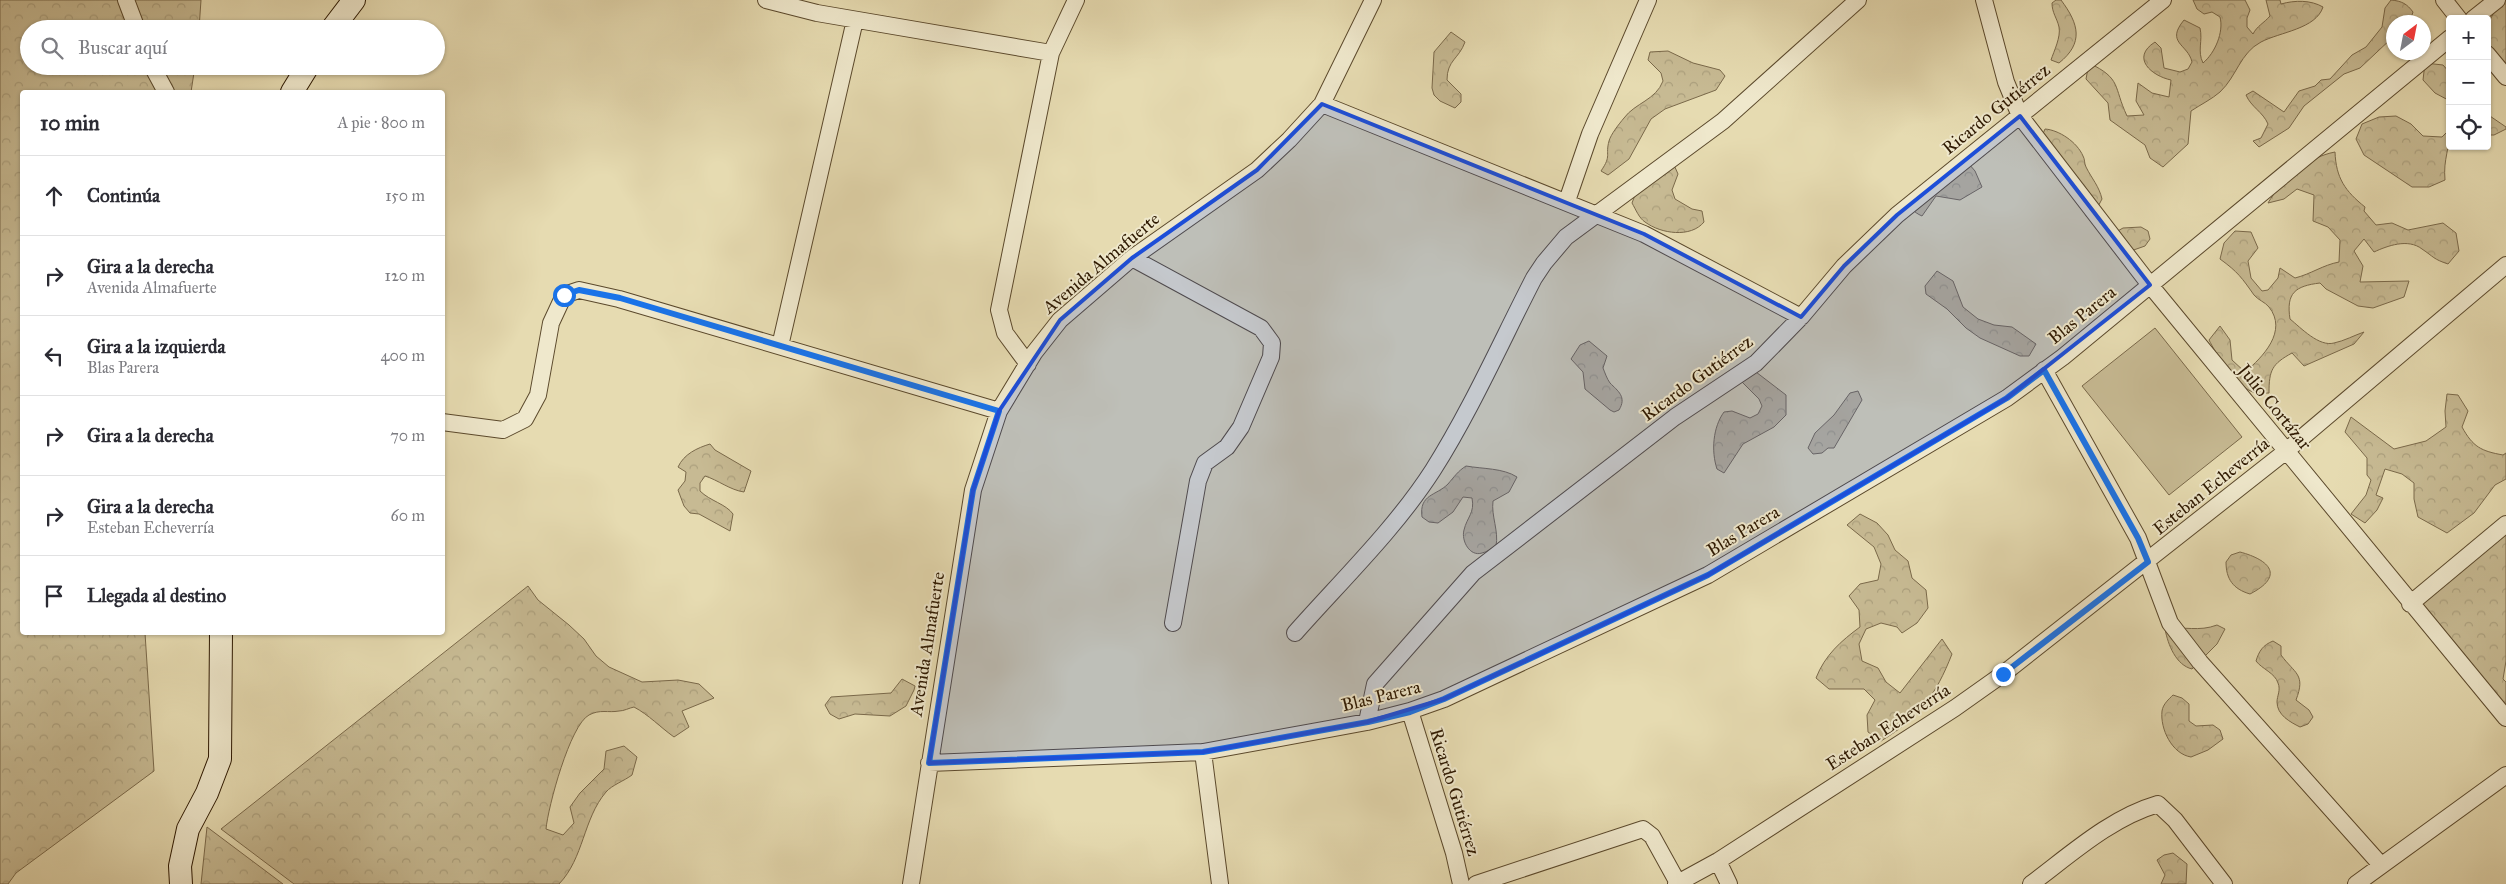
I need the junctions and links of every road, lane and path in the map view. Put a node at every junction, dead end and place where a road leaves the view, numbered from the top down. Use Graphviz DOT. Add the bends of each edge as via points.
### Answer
graph roads {
  1 [pos="126,0"];
  2 [pos="354,0"];
  3 [pos="766,0"];
  4 [pos="1076,0"];
  5 [pos="1373,0"];
  6 [pos="1648,0"];
  7 [pos="1858,0"];
  8 [pos="1984,0"];
  9 [pos="2163,0"];
  10 [pos="2444,0"];
  11 [pos="2497,0"];
  12 [pos="2456,15"];
  13 [pos="2478,15"];
  14 [pos="134,20"];
  15 [pos="339,20"];
  16 [pos="855,20"];
  17 [pos="2446,41"];
  18 [pos="1051,53"];
  19 [pos="2491,59"];
  20 [pos="157,75"];
  21 [pos="302,75"];
  22 [pos="2506,77"];
  23 [pos="165,90"];
  24 [pos="293,90"];
  25 [pos="1322,104"];
  26 [pos="2020,116"];
  27 [pos="1567,201"];
  28 [pos="1599,215"];
  29 [pos="1132,258"];
  30 [pos="2506,265"];
  31 [pos="2150,285"];
  32 [pos="1801,317"];
  33 [pos="780,346"];
  34 [pos="1028,364"];
  35 [pos="2044,370"];
  36 [pos="999,411"];
  37 [pos="445,422"];
  38 [pos="2286,452"];
  39 [pos="2506,524"];
  40 [pos="2148,562"];
  41 [pos="2410,604"];
  42 [pos="1173,624"];
  43 [pos="1295,633"];
  44 [pos="221,635"];
  45 [pos="1410,712"];
  46 [pos="2506,718"];
  47 [pos="1368,722"];
  48 [pos="1203,752"];
  49 [pos="929,763"];
  50 [pos="2506,775"];
  51 [pos="1718,861"];
  52 [pos="2381,866"];
  53 [pos="1677,883"];
  54 [pos="181,884"];
  55 [pos="911,884"];
  56 [pos="1220,884"];
  57 [pos="1461,884"];
  58 [pos="1476,884"];
  59 [pos="1729,884"];
  60 [pos="2031,884"];
  61 [pos="2224,884"];
  62 [pos="2356,884"];
  1 -- 14 [label="street"];
  2 -- 15 [label="street"];
  3 -- 16 [label="street"];
  4 -- 18 [label="street"];
  5 -- 25 [label="street, Avenida Almafuerte"];
  6 -- 27 [label="street" via="1590,134"];
  7 -- 28 [label="street" via="1723,121"];
  8 -- 26 [label="street, Julio Cortázar" via="2006,82"];
  9 -- 26 [label="street, Ricardo Gutiérrez"];
  10 -- 12 [label="street"];
  11 -- 13 [label="street"];
  16 -- 18 [label="street"];
  16 -- 33 [label="street"];
  17 -- 31 [label="street, Blas Parera"];
  18 -- 34 [label="street" via="998,310 1005,333"];
  19 -- 22 [label="street"];
  20 -- 23 [label="street"];
  21 -- 24 [label="street"];
  25 -- 27 [label="street"];
  25 -- 29 [label="street, Avenida Almafuerte" via="1257,170"];
  26 -- 31 [label="street, Julio Cortázar"];
  26 -- 32 [label="street, Ricardo Gutiérrez" via="1891,220 1844,266"];
  27 -- 28 [label="street"];
  28 -- 32 [label="street" via="1644,234"];
  28 -- 43 [label="street" via="1566,237 1544,263 1432,471 1399,515"];
  29 -- 34 [label="street, Avenida Almafuerte" via="1060,320"];
  29 -- 42 [label="street" via="1261,328 1272,343 1271,357 1241,427 1228,447 1205,463 1198,481"];
  30 -- 38 [label="street, Esteban Echeverría"];
  31 -- 35 [label="street, Blas Parera"];
  31 -- 38 [label="street, Julio Cortázar"];
  32 -- 47 [label="street, Ricardo Gutiérrez" via="1756,363 1675,417 1474,574 1375,684"];
  33 -- 36 [label="street"];
  33 -- 37 [label="street" via="620,298 579,290 564,295 551,323 538,394 525,419 502,430"];
  34 -- 36 [label="street, Avenida Almafuerte"];
  35 -- 40 [label="street" via="2138,538"];
  35 -- 45 [label="street, Blas Parera" via="2007,398 1708,575"];
  36 -- 49 [label="street, Avenida Almafuerte" via="973,490"];
  38 -- 40 [label="street, Esteban Echeverría"];
  38 -- 41 [label="street, Julio Cortázar"];
  39 -- 41 [label="street"];
  40 -- 51 [label="street, Esteban Echeverría" via="1971,697"];
  40 -- 52 [label="street" via="2170,623 2200,662"];
  41 -- 46 [label="street, Julio Cortázar"];
  44 -- 54 [label="street" via="220,759 188,829 180,866"];
  45 -- 47 [label="street, Blas Parera"];
  45 -- 57 [label="street, Ricardo Gutiérrez"];
  47 -- 48 [label="street, Blas Parera"];
  48 -- 49 [label="street, Blas Parera"];
  48 -- 56 [label="street"];
  49 -- 55 [label="street, Avenida Almafuerte"];
  50 -- 52 [label="street"];
  51 -- 53 [label="street, Esteban Echeverría"];
  51 -- 59 [label="street"];
  52 -- 62 [label="street"];
  53 -- 58 [label="street" via="1652,836 1643,829"];
  60 -- 61 [label="street" via="2107,827 2158,804 2175,820"];
}
